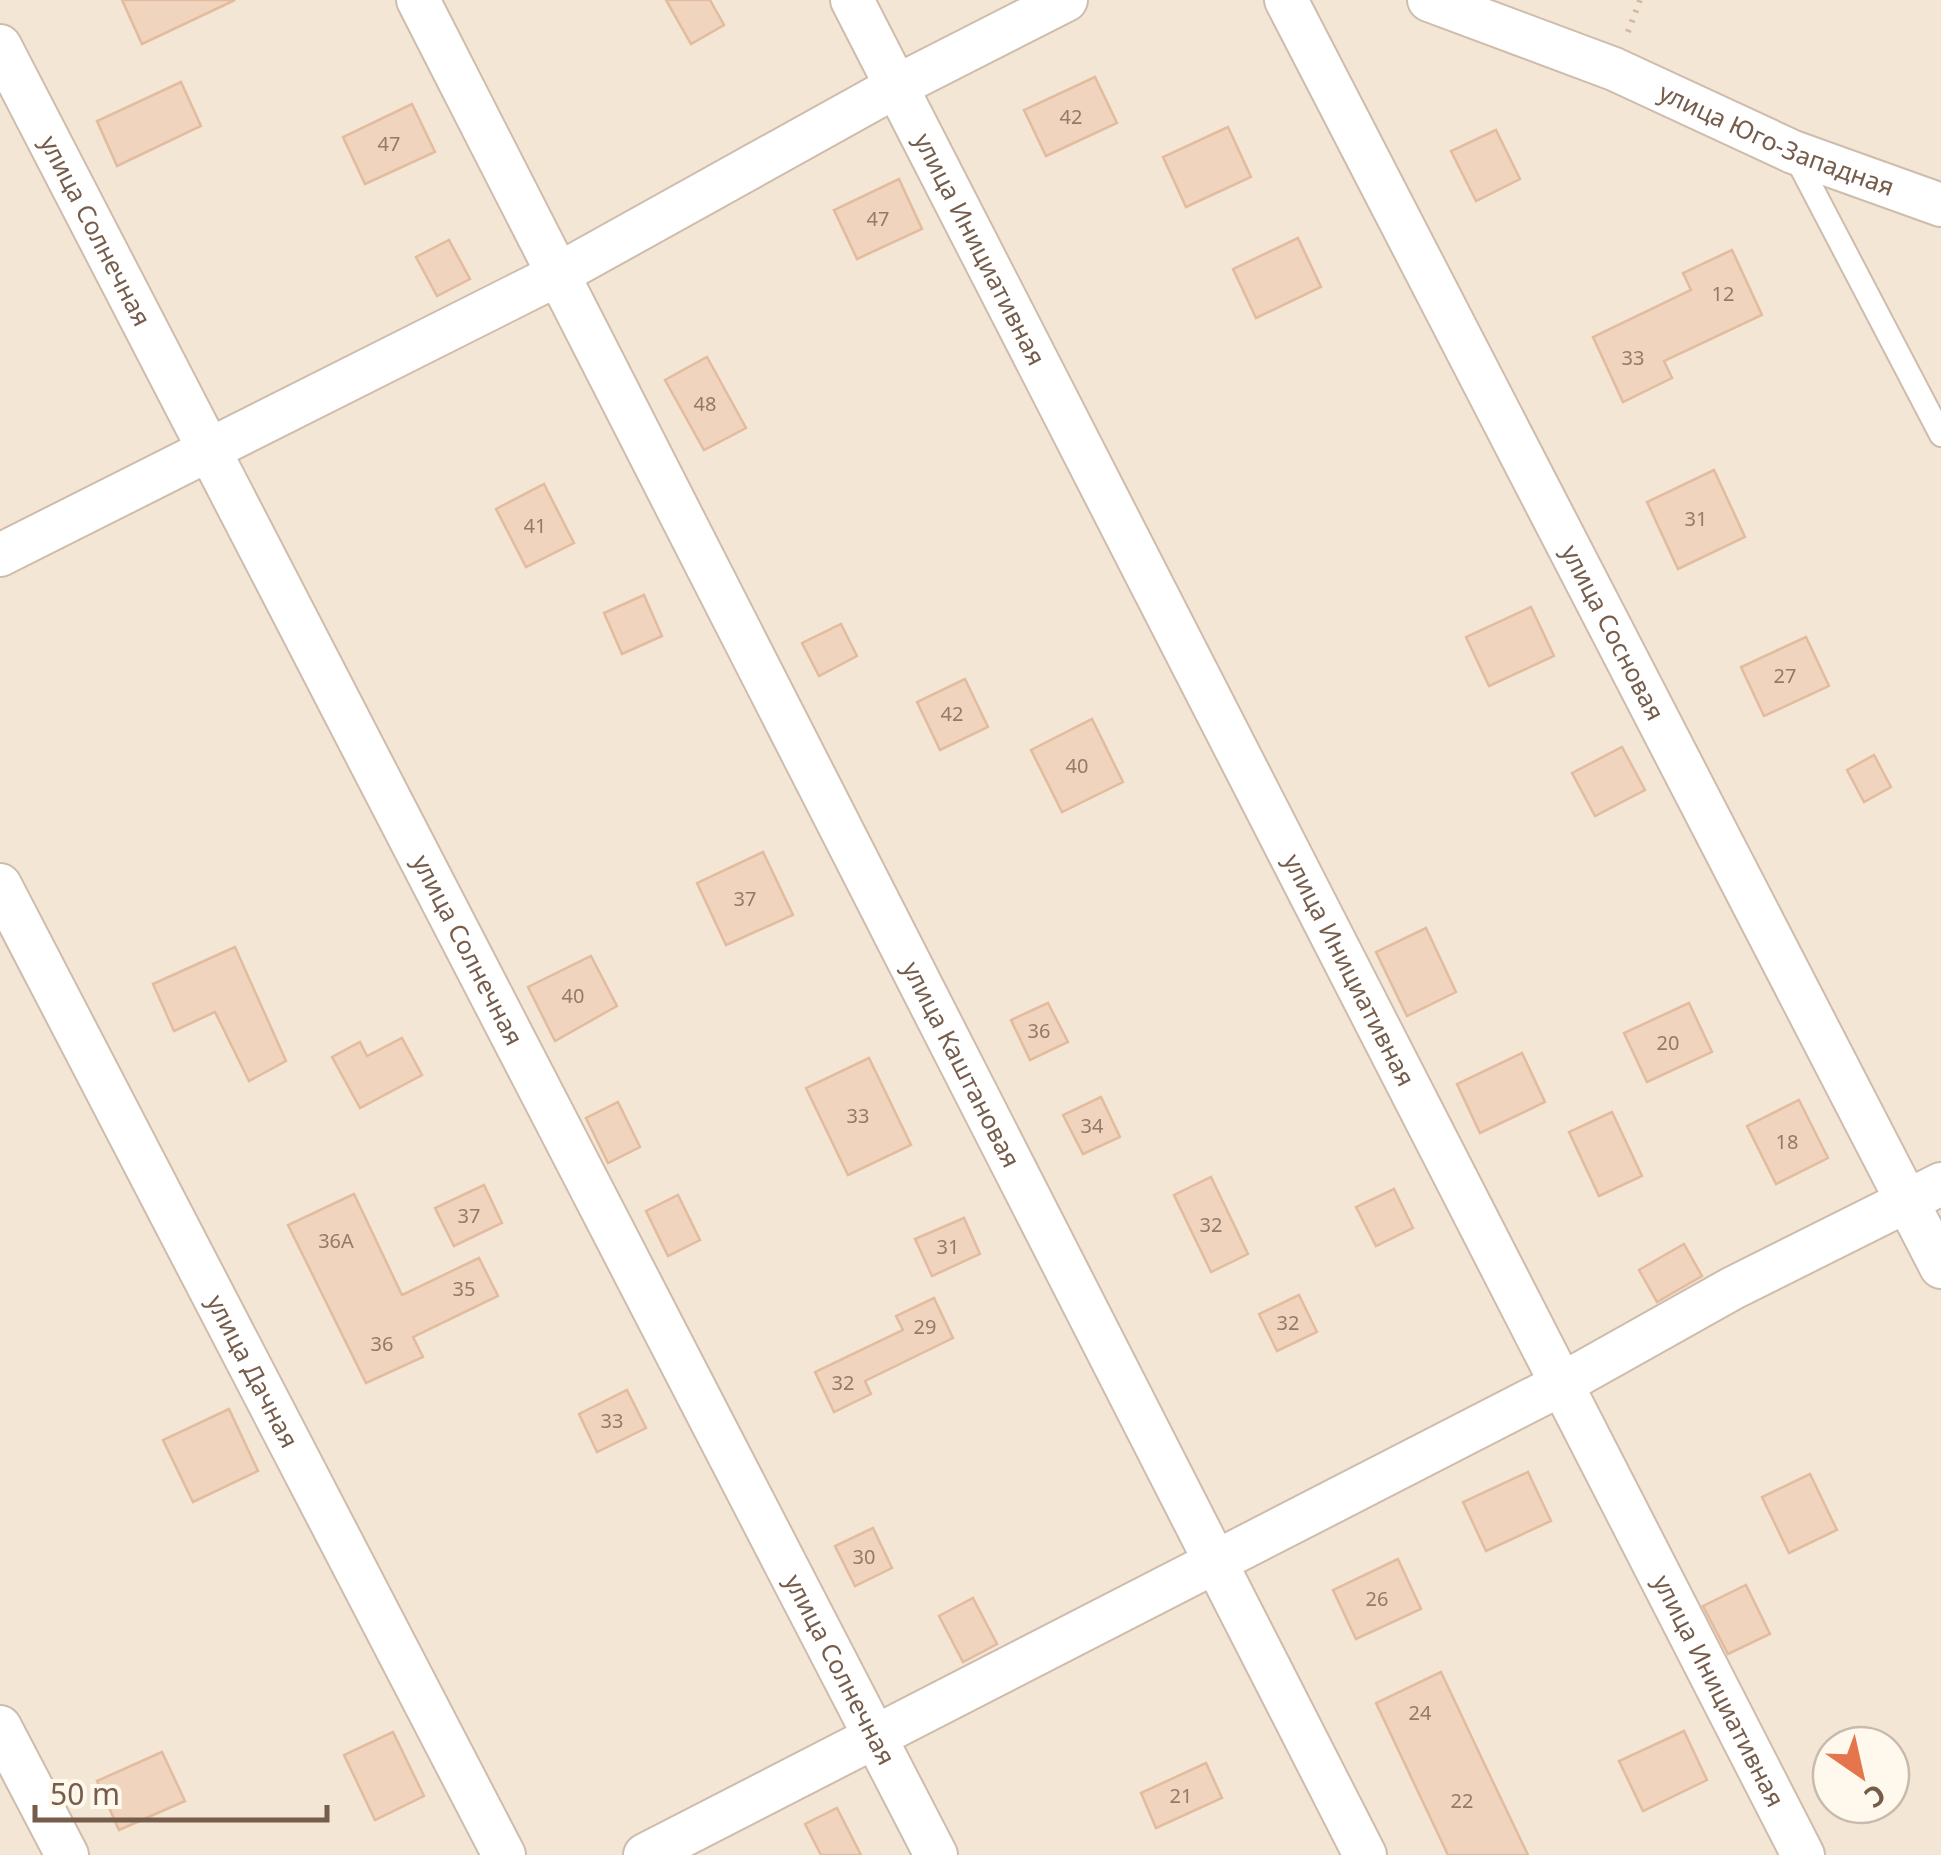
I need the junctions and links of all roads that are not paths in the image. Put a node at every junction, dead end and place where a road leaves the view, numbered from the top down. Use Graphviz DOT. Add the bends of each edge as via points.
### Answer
graph roads {
  1 [pos="418,0"];
  2 [pos="852,0"];
  3 [pos="1066,0"];
  4 [pos="1286,0"];
  5 [pos="1430,0"];
  6 [pos="0,46"];
  7 [pos="897,86"];
  8 [pos="1793,152"];
  9 [pos="1941,205"];
  10 [pos="555,276"];
  11 [pos="1941,435"];
  12 [pos="208,451"];
  13 [pos="0,554"];
  14 [pos="0,885"];
  15 [pos="1925,1192"];
  16 [pos="1941,1267"];
  17 [pos="1560,1385"];
  18 [pos="1215,1562"];
  19 [pos="0,1726"];
  20 [pos="875,1735"];
  21 [pos="67,1855"];
  22 [pos="504,1855"];
  23 [pos="645,1855"];
  24 [pos="936,1855"];
  25 [pos="1365,1855"];
  26 [pos="1803,1855"];
  1 -- 10 [label="street, улица Каштановая"];
  2 -- 7 [label="street, улица Инициативная"];
  3 -- 7 [label="street"];
  4 -- 15 [label="street, улица Сосновая"];
  5 -- 8 [label="street, улица Юго-Западная" via="1614,69"];
  6 -- 12 [label="street, улица Солнечная"];
  7 -- 10 [label="street"];
  7 -- 17 [label="street, улица Инициативная"];
  8 -- 9 [label="street, улица Юго-Западная"];
  8 -- 11 [label="lane"];
  10 -- 12 [label="street"];
  10 -- 18 [label="street, улица Каштановая"];
  12 -- 13 [label="street"];
  12 -- 20 [label="street, улица Солнечная"];
  14 -- 22 [label="street, улица Дачная"];
  15 -- 16 [label="street, улица Сосновая"];
  15 -- 17 [label="street"];
  17 -- 18 [label="street"];
  17 -- 26 [label="street, улица Инициативная"];
  18 -- 20 [label="street"];
  18 -- 25 [label="street, улица Каштановая"];
  19 -- 21 [label="street"];
  20 -- 23 [label="street"];
  20 -- 24 [label="street, улица Солнечная"];
}
